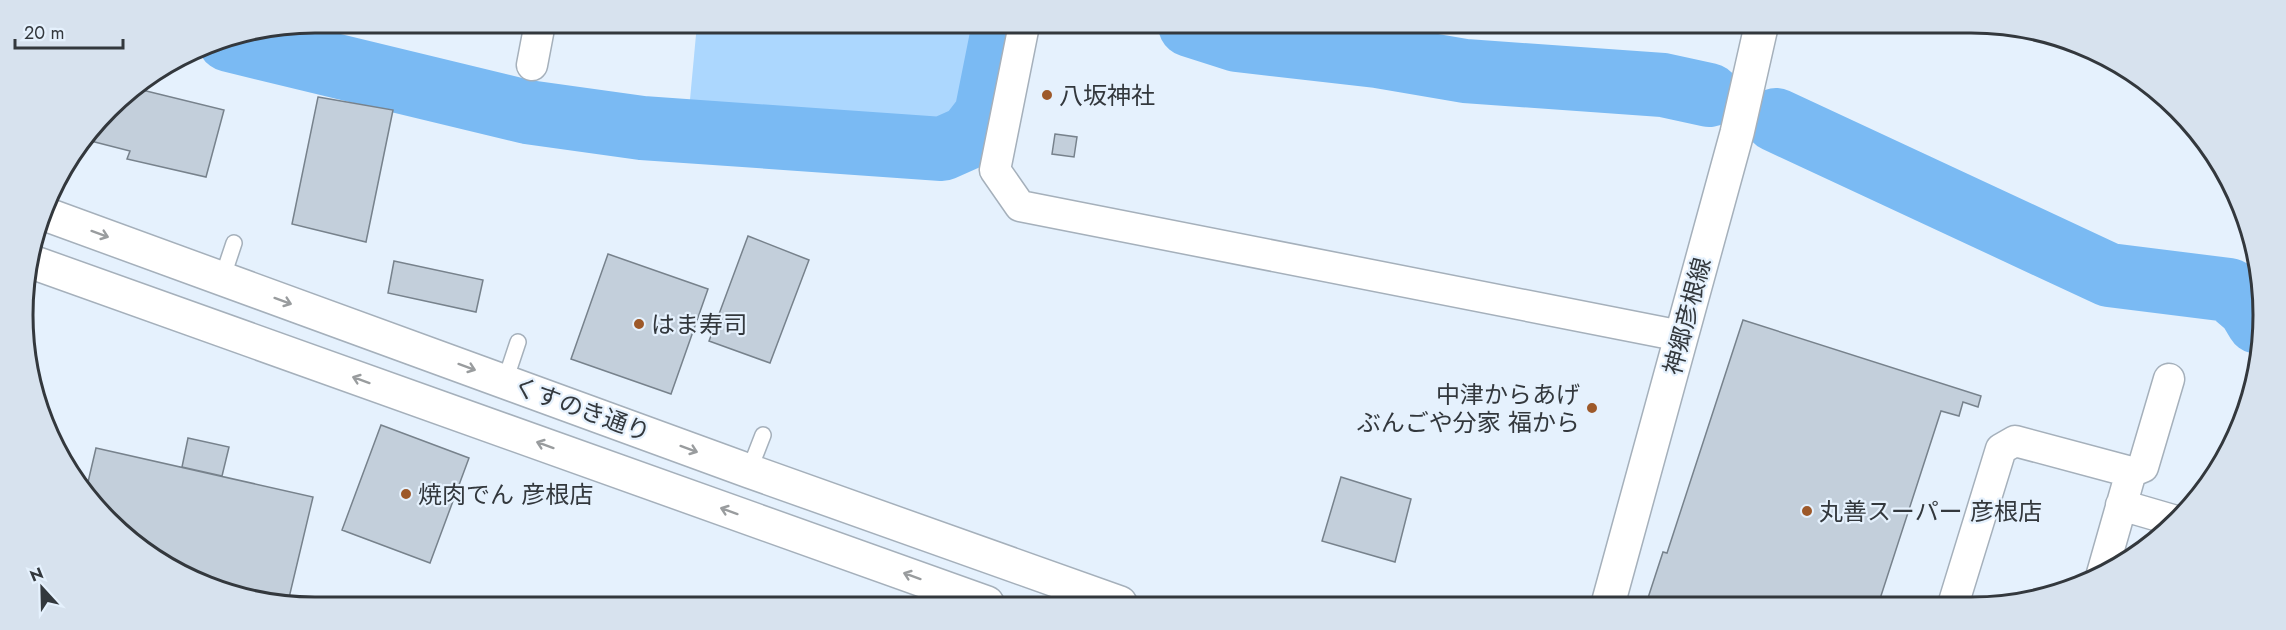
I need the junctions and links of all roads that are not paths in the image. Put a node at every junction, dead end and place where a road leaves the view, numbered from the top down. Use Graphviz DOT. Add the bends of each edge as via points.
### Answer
graph roads {
  1 [pos="538,33"];
  2 [pos="1022,33"];
  3 [pos="1760,33"];
  4 [pos="532,65"];
  5 [pos="51,216"];
  6 [pos="234,243"];
  7 [pos="37,264"];
  8 [pos="222,279"];
  9 [pos="1681,336"];
  10 [pos="518,342"];
  11 [pos="2169,379"];
  12 [pos="505,381"];
  13 [pos="763,435"];
  14 [pos="749,471"];
  15 [pos="2131,472"];
  16 [pos="2121,505"];
  17 [pos="2166,518"];
  18 [pos="2105,563"];
  19 [pos="970,597"];
  20 [pos="1103,597"];
  21 [pos="1610,597"];
  22 [pos="1955,597"];
  1 -- 4 [label="street"];
  2 -- 9 [label="street" via="995,170 1020,206"];
  3 -- 9 [label="main road, 神郷彦根線" via="1737,133"];
  5 -- 8 [label="main road, くすのき通り, one-way"];
  6 -- 8 [label="lane"];
  19 -- 7 [label="main road, くすのき通り, one-way"];
  8 -- 12 [label="main road, くすのき通り, one-way"];
  9 -- 21 [label="main road, 神郷彦根線"];
  10 -- 12 [label="lane"];
  11 -- 15 [label="street" via="2143,467"];
  12 -- 14 [label="main road, くすのき通り, one-way"];
  13 -- 14 [label="lane"];
  14 -- 20 [label="main road, くすのき通り"];
  15 -- 16 [label="street"];
  15 -- 22 [label="street" via="2015,441 2001,449"];
  16 -- 17 [label="street"];
  16 -- 18 [label="street"];
}
